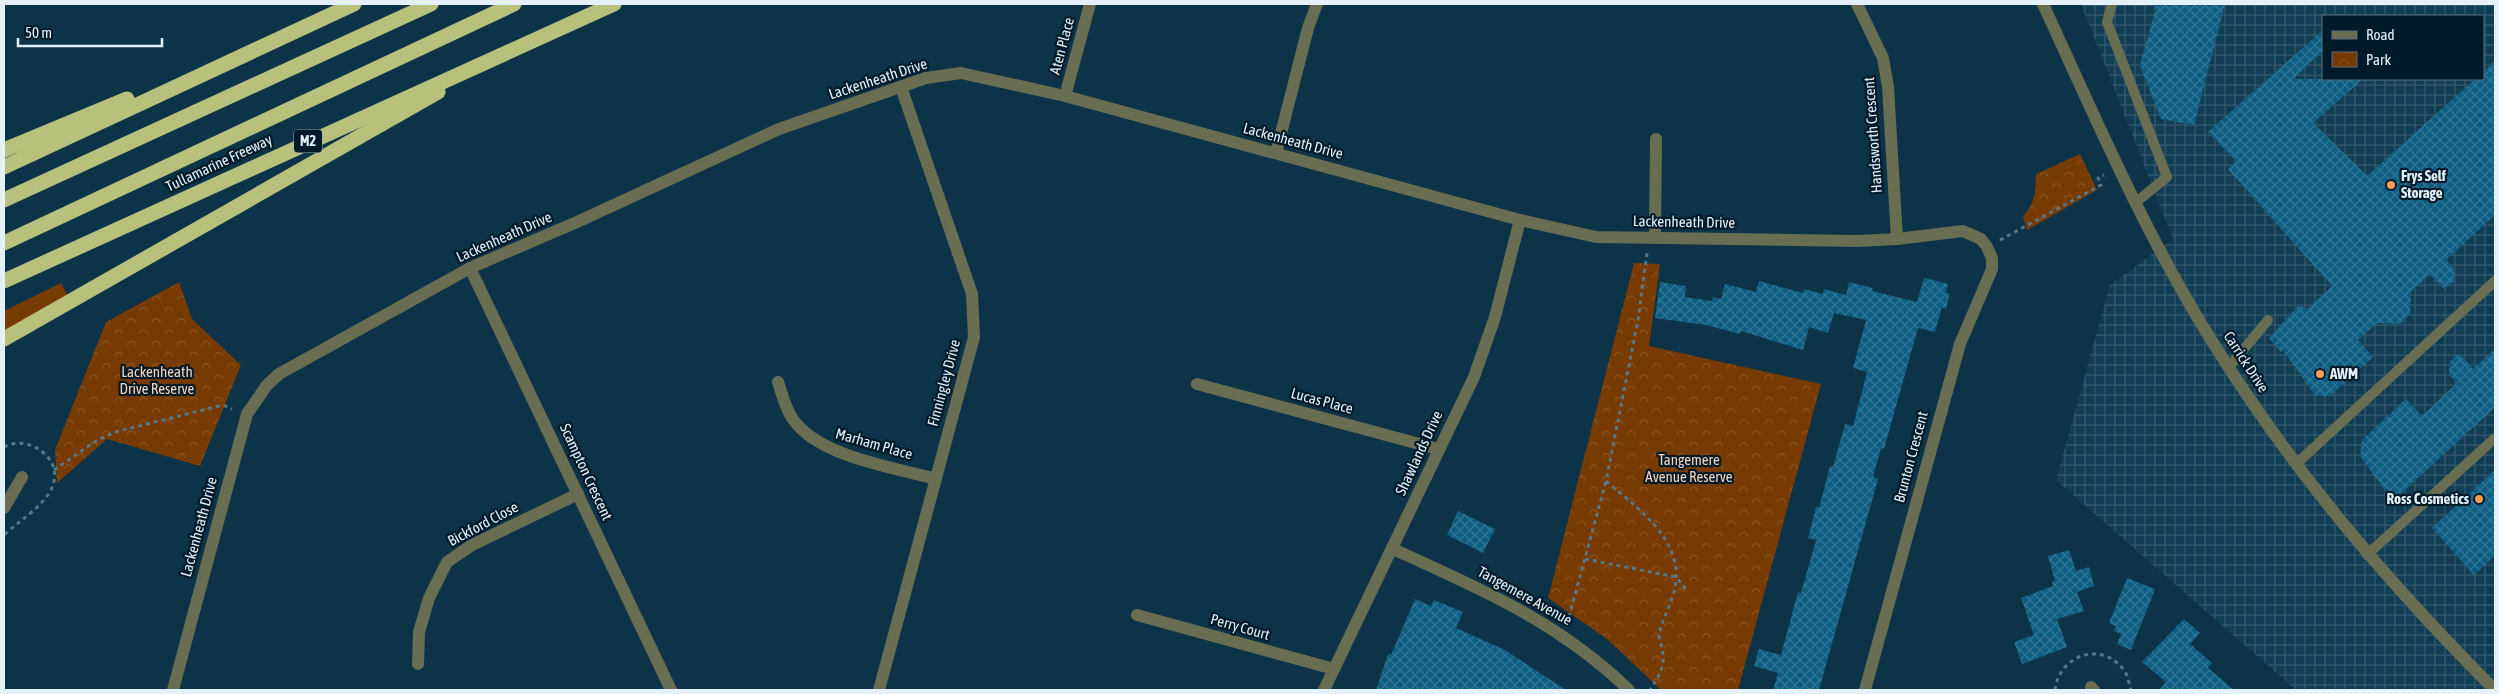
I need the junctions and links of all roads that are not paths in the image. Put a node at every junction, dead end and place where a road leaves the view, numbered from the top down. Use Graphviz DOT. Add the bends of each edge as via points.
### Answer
graph roads {
  1 [pos="354,4"];
  2 [pos="431,4"];
  3 [pos="514,4"];
  4 [pos="614,4"];
  5 [pos="1090,4"];
  6 [pos="1317,4"];
  7 [pos="1857,4"];
  8 [pos="2043,4"];
  9 [pos="2112,4"];
  10 [pos="330,15"];
  11 [pos="509,52"];
  12 [pos="902,87"];
  13 [pos="1065,96"];
  14 [pos="1656,139"];
  15 [pos="4,150"];
  16 [pos="1276,153"];
  17 [pos="4,167"];
  18 [pos="4,200"];
  19 [pos="2136,203"];
  20 [pos="1520,220"];
  21 [pos="1651,238"];
  22 [pos="1897,239"];
  23 [pos="4,243"];
  24 [pos="1984,243"];
  25 [pos="470,268"];
  26 [pos="4,281"];
  27 [pos="2495,281"];
  28 [pos="2268,320"];
  29 [pos="4,339"];
  30 [pos="2229,367"];
  31 [pos="778,382"];
  32 [pos="1197,384"];
  33 [pos="2495,438"];
  34 [pos="1438,450"];
  35 [pos="2296,464"];
  36 [pos="22,478"];
  37 [pos="936,479"];
  38 [pos="578,494"];
  39 [pos="4,508"];
  40 [pos="1393,549"];
  41 [pos="2367,555"];
  42 [pos="1137,615"];
  43 [pos="418,664"];
  44 [pos="1334,669"];
  45 [pos="173,690"];
  46 [pos="671,690"];
  47 [pos="880,690"];
  48 [pos="1324,690"];
  49 [pos="1629,690"];
  50 [pos="1865,690"];
  51 [pos="2495,690"];
  1 -- 10 [label="highway"];
  2 -- 18 [label="highway"];
  3 -- 23 [label="highway, Tullamarine Freeway / M2"];
  4 -- 11 [label="highway, Tullamarine Freeway / M2"];
  5 -- 13 [label="street, Aten Place"];
  6 -- 16 [label="street"];
  7 -- 22 [label="street, Handsworth Crescent" via="1883,58 1888,87"];
  8 -- 19 [label="street, Carrick Drive"];
  9 -- 19 [label="lane" via="2108,22 2167,177"];
  10 -- 15 [label="highway"];
  10 -- 17 [label="highway"];
  11 -- 26 [label="highway, Tullamarine Freeway / M2"];
  11 -- 29 [label="highway"];
  12 -- 13 [label="street, Lackenheath Drive" via="926,78 961,73"];
  12 -- 25 [label="street, Lackenheath Drive" via="780,129"];
  12 -- 37 [label="street, Finningley Drive" via="963,265 972,294 974,315 974,337"];
  13 -- 16 [label="street, Lackenheath Drive"];
  14 -- 21 [label="street"];
  16 -- 20 [label="street, Lackenheath Drive"];
  19 -- 30 [label="street, Carrick Drive" via="2162,254"];
  20 -- 21 [label="street, Lackenheath Drive" via="1596,237"];
  20 -- 34 [label="street, Shawlands Drive" via="1495,317 1474,377"];
  21 -- 22 [label="street, Lackenheath Drive"];
  22 -- 24 [label="street, Lackenheath Drive" via="1963,231"];
  24 -- 50 [label="street, Brunton Crescent" via="1992,258 1992,269 1960,344"];
  25 -- 38 [label="street, Scampton Crescent"];
  25 -- 45 [label="street, Lackenheath Drive" via="279,374 247,414"];
  27 -- 35 [label="lane"];
  28 -- 30 [label="lane"];
  30 -- 35 [label="street, Carrick Drive"];
  31 -- 37 [label="street, Marham Place" via="793,418 825,447"];
  32 -- 34 [label="street, Lucas Place"];
  33 -- 41 [label="lane"];
  34 -- 40 [label="street, Shawlands Drive"];
  35 -- 41 [label="street, Carrick Drive"];
  36 -- 39 [label="street"];
  37 -- 47 [label="street, Finningley Drive"];
  38 -- 43 [label="street, Bickford Close" via="472,545 447,562 429,598 419,632"];
  38 -- 46 [label="street, Scampton Crescent"];
  40 -- 44 [label="street, Shawlands Drive"];
  40 -- 49 [label="street, Tangemere Avenue" via="1491,593 1532,616 1572,641"];
  41 -- 51 [label="street, Carrick Drive" via="2428,624"];
  42 -- 44 [label="street, Perry Court"];
  44 -- 48 [label="street, Shawlands Drive"];
}
